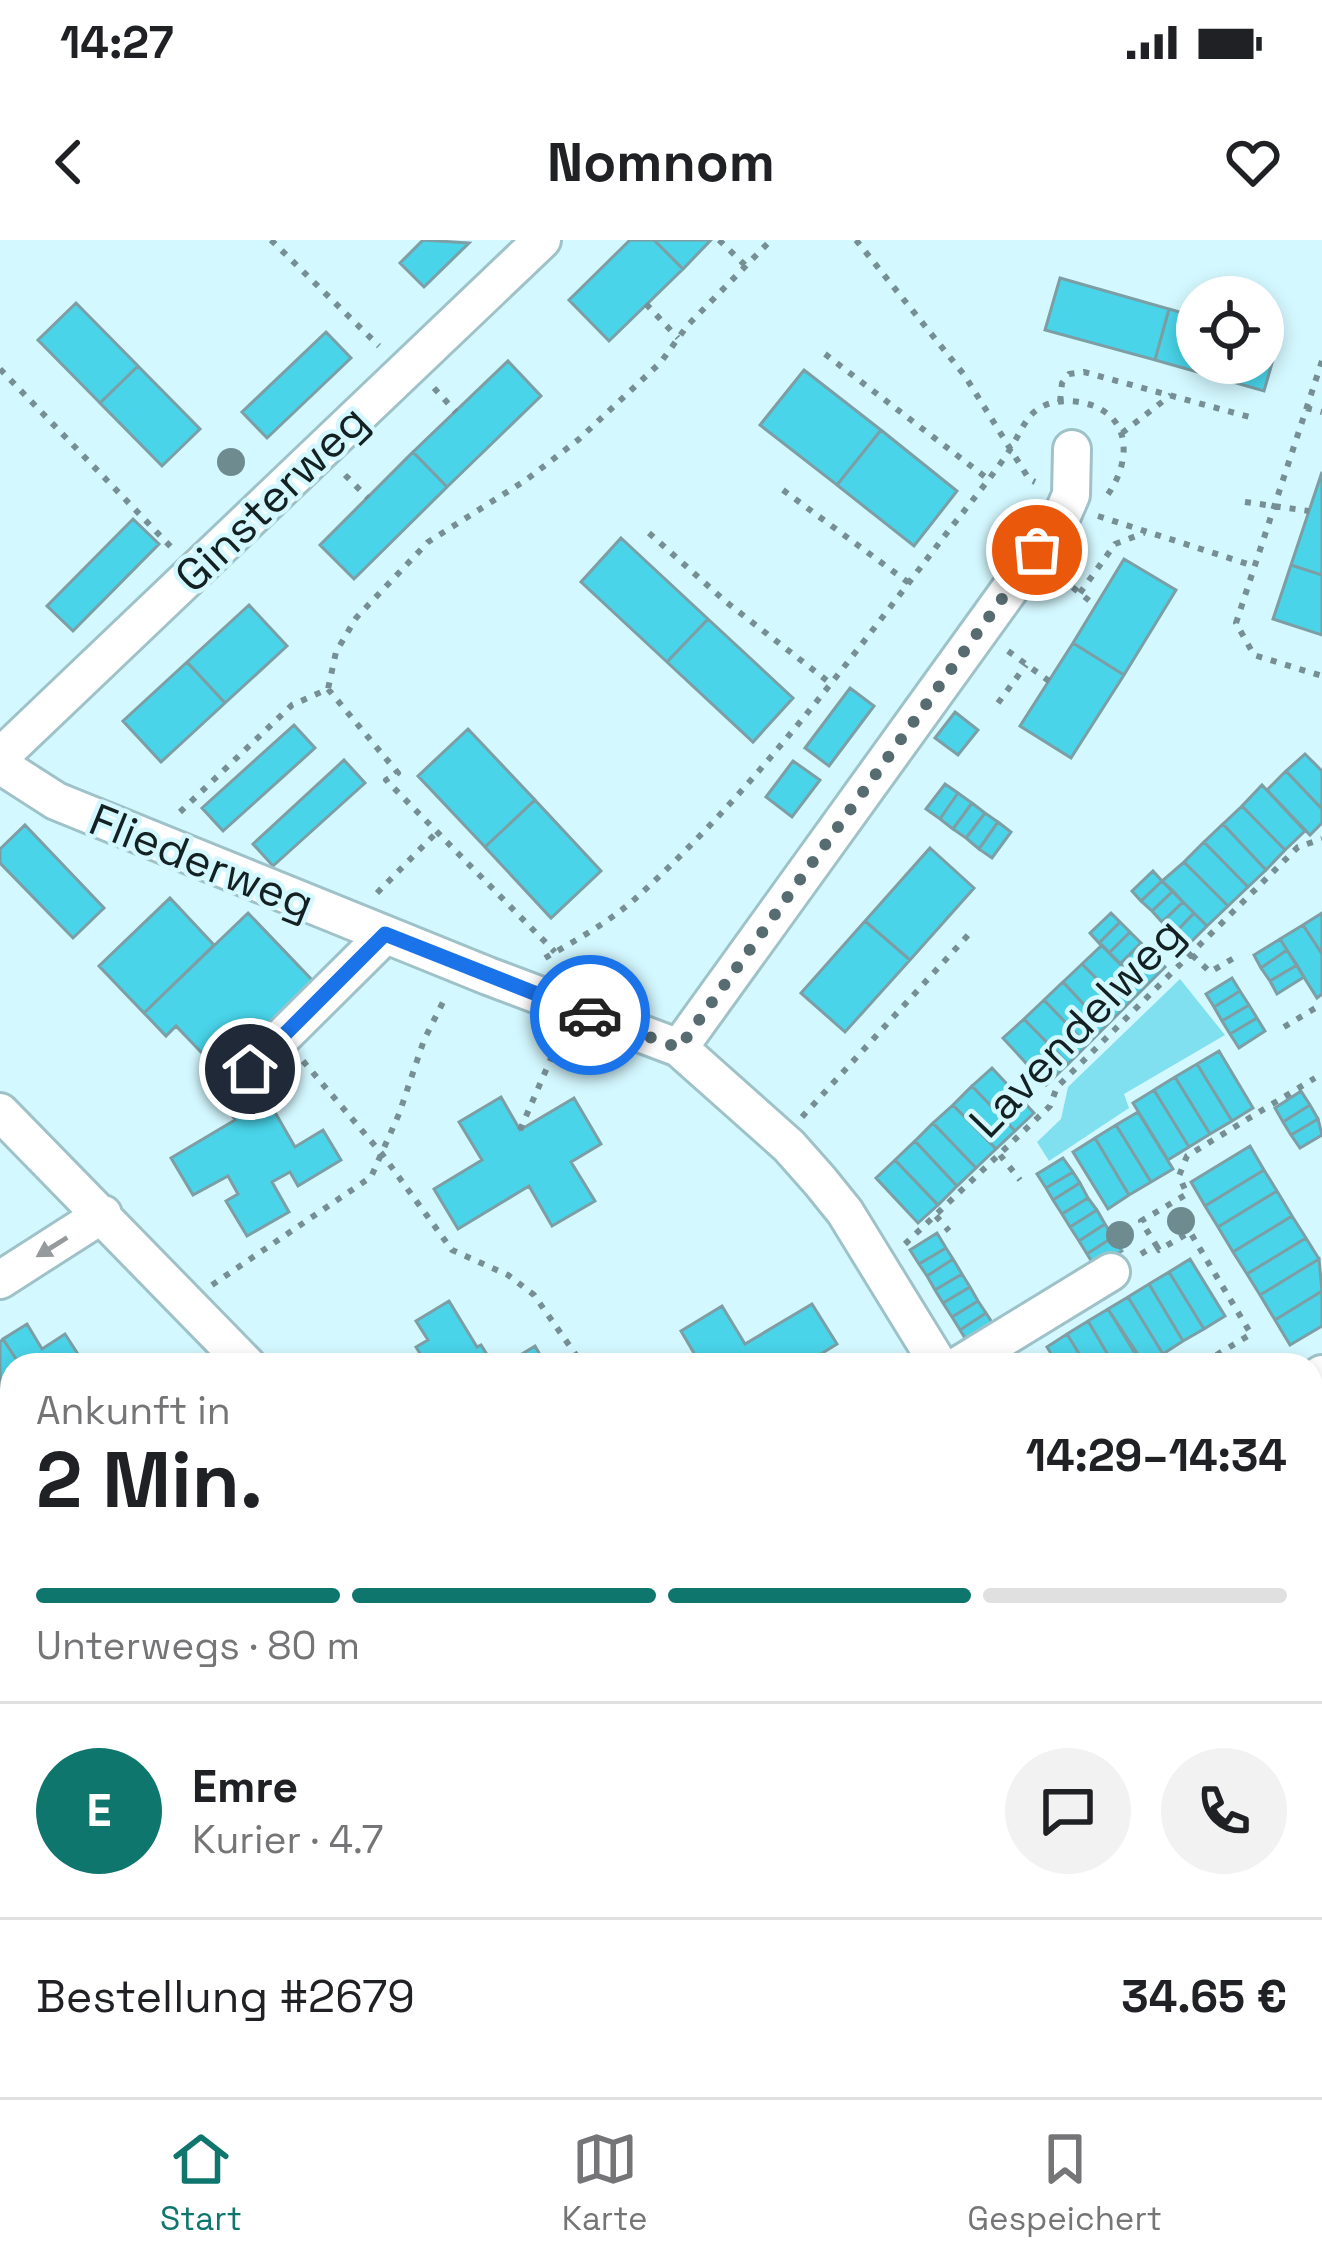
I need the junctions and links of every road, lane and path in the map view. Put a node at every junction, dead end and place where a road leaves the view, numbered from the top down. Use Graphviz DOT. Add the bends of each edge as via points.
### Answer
graph roads {
  1 [pos="271,240"];
  2 [pos="542,240"];
  3 [pos="719,240"];
  4 [pos="771,240"];
  5 [pos="856,240"];
  6 [pos="746,266"];
  7 [pos="646,304"];
  8 [pos="678,338"];
  9 [pos="825,354"];
  10 [pos="1322,361"];
  11 [pos="0,369"];
  12 [pos="403,369"];
  13 [pos="1171,395"];
  14 [pos="1060,402"];
  15 [pos="1306,408"];
  16 [pos="1322,412"];
  17 [pos="1257,418"];
  18 [pos="1122,433"];
  19 [pos="1072,449"];
  20 [pos="1010,450"];
  21 [pos="988,479"];
  22 [pos="783,490"];
  23 [pos="1071,494"];
  24 [pos="1245,502"];
  25 [pos="1273,507"];
  26 [pos="1309,511"];
  27 [pos="1147,531"];
  28 [pos="649,533"];
  29 [pos="1255,566"];
  30 [pos="1049,570"];
  31 [pos="196,572"];
  32 [pos="909,583"];
  33 [pos="1080,593"];
  34 [pos="1096,606"];
  35 [pos="996,642"];
  36 [pos="1026,664"];
  37 [pos="1322,676"];
  38 [pos="1048,681"];
  39 [pos="830,682"];
  40 [pos="328,689"];
  41 [pos="998,703"];
  42 [pos="0,761"];
  43 [pos="176,815"];
  44 [pos="437,832"];
  45 [pos="1322,838"];
  46 [pos="350,921"];
  47 [pos="970,933"];
  48 [pos="385,934"];
  49 [pos="555,952"];
  50 [pos="1192,955"];
  51 [pos="1239,955"];
  52 [pos="462,966"];
  53 [pos="498,980"];
  54 [pos="1322,1004"];
  55 [pos="573,1008"];
  56 [pos="1284,1028"];
  57 [pos="289,1031"];
  58 [pos="679,1048"];
  59 [pos="250,1069"];
  60 [pos="1315,1078"];
  61 [pos="0,1112"];
  62 [pos="799,1123"];
  63 [pos="520,1130"];
  64 [pos="382,1154"];
  65 [pos="1000,1154"];
  66 [pos="1020,1180"];
  67 [pos="103,1214"];
  68 [pos="935,1215"];
  69 [pos="949,1232"];
  70 [pos="1156,1245"];
  71 [pos="881,1268"];
  72 [pos="1112,1272"];
  73 [pos="0,1280"];
  74 [pos="204,1290"];
  75 [pos="236,1353"];
  76 [pos="575,1353"];
  77 [pos="932,1353"];
  78 [pos="979,1353"];
  79 [pos="1220,1353"];
  1 -- 12 [label="path"];
  2 -- 12 [label="street, Ginsterweg"];
  3 -- 6 [label="path"];
  4 -- 6 [label="path"];
  5 -- 20 [label="path" via="964,376"];
  6 -- 8 [label="path"];
  7 -- 8 [label="path"];
  8 -- 40 [label="path" via="578,440 428,542 356,618 336,652"];
  9 -- 21 [label="path"];
  10 -- 15 [label="path"];
  11 -- 31 [label="path"];
  12 -- 31 [label="street, Ginsterweg"];
  13 -- 14 [label="path" via="1084,372 1062,383"];
  13 -- 17 [label="path"];
  13 -- 18 [label="path"];
  14 -- 18 [label="path" via="1106,412"];
  14 -- 20 [label="path" via="1034,412"];
  15 -- 16 [label="path"];
  15 -- 25 [label="path"];
  18 -- 27 [label="path" via="1119,480 1093,514"];
  19 -- 23 [label="street"];
  20 -- 21 [label="path"];
  20 -- 23 [label="path" via="1029,479"];
  21 -- 32 [label="path"];
  22 -- 32 [label="path"];
  23 -- 58 [label="street"];
  24 -- 25 [label="path"];
  25 -- 26 [label="path"];
  25 -- 29 [label="path"];
  27 -- 29 [label="path"];
  27 -- 33 [label="path" via="1115,544"];
  28 -- 39 [label="path"];
  29 -- 37 [label="path" via="1236,623 1254,655"];
  30 -- 33 [label="path"];
  31 -- 42 [label="street, Ginsterweg"];
  32 -- 39 [label="path"];
  33 -- 34 [label="path"];
  35 -- 36 [label="path"];
  36 -- 38 [label="path"];
  36 -- 41 [label="path"];
  39 -- 49 [label="path" via="635,899"];
  40 -- 43 [label="path" via="292,705"];
  40 -- 44 [label="path" via="398,772 386,780"];
  42 -- 46 [label="street, Fliederweg" via="56,801"];
  44 -- 46 [label="path"];
  44 -- 49 [label="path"];
  45 -- 50 [label="path, Lavendelweg" via="1298,847"];
  46 -- 48 [label="street, Fliederweg"];
  47 -- 62 [label="path"];
  48 -- 52 [label="street, Fliederweg"];
  48 -- 57 [label="street"];
  49 -- 53 [label="path"];
  50 -- 51 [label="path" via="1210,972"];
  50 -- 65 [label="path, Lavendelweg"];
  52 -- 53 [label="street, Fliederweg"];
  52 -- 64 [label="path"];
  53 -- 55 [label="street, Fliederweg"];
  54 -- 56 [label="path"];
  55 -- 58 [label="street, Fliederweg"];
  55 -- 63 [label="path"];
  57 -- 59 [label="street"];
  57 -- 64 [label="path" via="306,1065"];
  58 -- 71 [label="street, Fliederweg" via="789,1146"];
  60 -- 70 [label="path" via="1187,1156 1179,1176 1187,1194 1141,1221"];
  61 -- 67 [label="street"];
  64 -- 74 [label="path" via="371,1177"];
  64 -- 76 [label="path" via="452,1250 534,1295"];
  65 -- 66 [label="path"];
  65 -- 68 [label="path, Lavendelweg"];
  67 -- 73 [label="street, one-way"];
  67 -- 75 [label="street"];
  68 -- 69 [label="path"];
  68 -- 71 [label="path, Lavendelweg"];
  70 -- 72 [label="path"];
  70 -- 79 [label="path" via="1160,1250 1190,1232 1251,1334"];
  71 -- 77 [label="street, Fliederweg"];
  72 -- 78 [label="street"];
}
